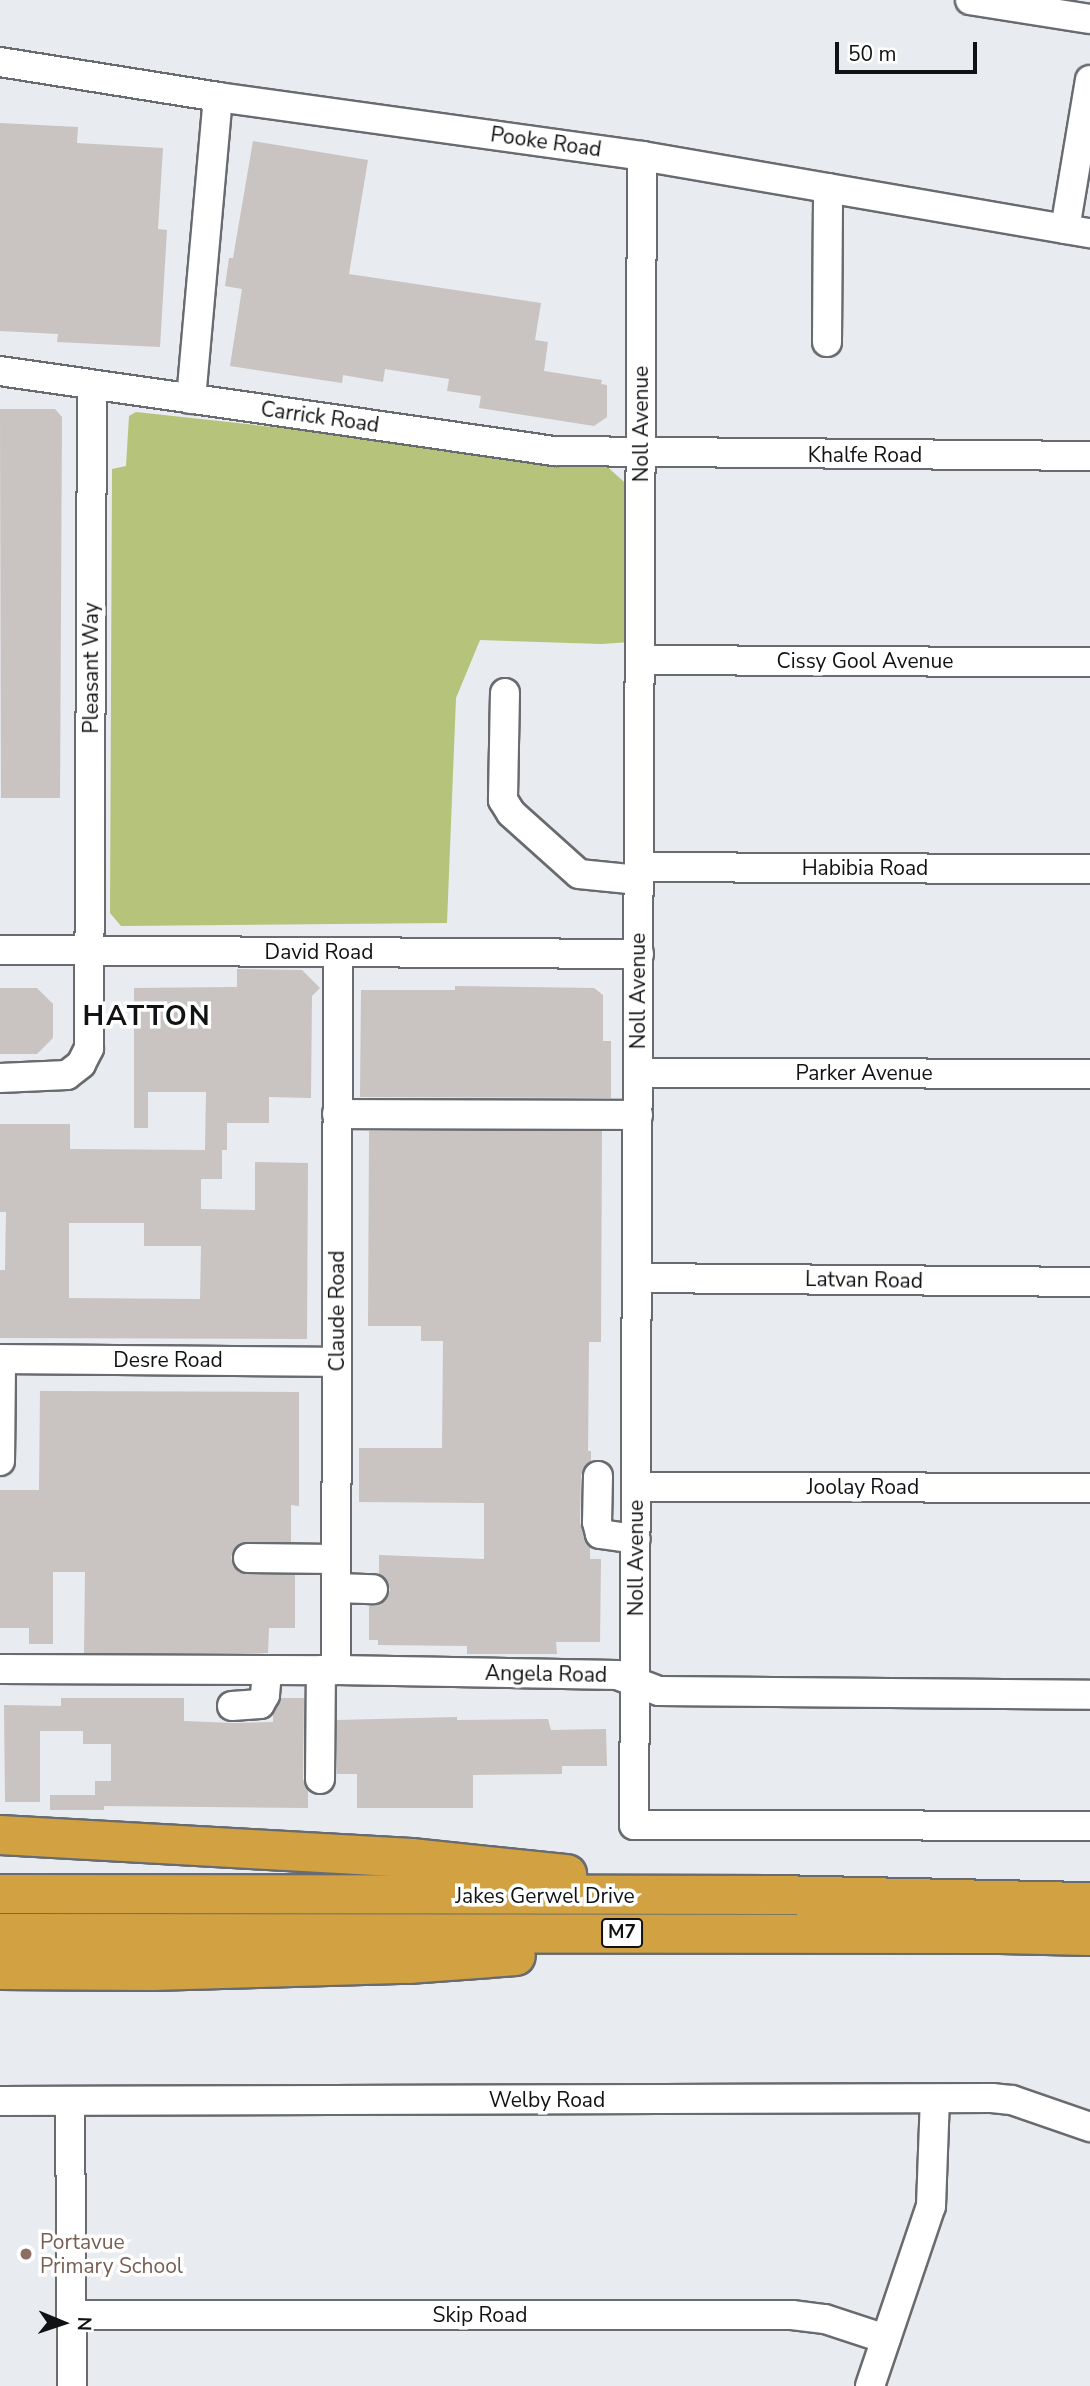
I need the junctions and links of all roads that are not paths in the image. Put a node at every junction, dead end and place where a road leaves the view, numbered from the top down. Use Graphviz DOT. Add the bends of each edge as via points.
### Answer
graph roads {
  1 [pos="970,0"];
  2 [pos="1090,19"];
  3 [pos="0,62"];
  4 [pos="1090,80"];
  5 [pos="218,97"];
  6 [pos="642,156"];
  7 [pos="828,188"];
  8 [pos="1077,231"];
  9 [pos="827,342"];
  10 [pos="0,371"];
  11 [pos="92,385"];
  12 [pos="191,399"];
  13 [pos="641,454"];
  14 [pos="1090,456"];
  15 [pos="640,660"];
  16 [pos="1090,662"];
  17 [pos="505,693"];
  18 [pos="1090,869"];
  19 [pos="639,873"];
  20 [pos="0,950"];
  21 [pos="90,950"];
  22 [pos="338,952"];
  23 [pos="639,954"];
  24 [pos="638,1073"];
  25 [pos="1090,1074"];
  26 [pos="0,1078"];
  27 [pos="337,1114"];
  28 [pos="638,1115"];
  29 [pos="637,1278"];
  30 [pos="1090,1282"];
  31 [pos="1,1359"];
  32 [pos="337,1362"];
  33 [pos="0,1461"];
  34 [pos="598,1476"];
  35 [pos="636,1486"];
  36 [pos="1090,1488"];
  37 [pos="636,1539"];
  38 [pos="248,1558"];
  39 [pos="336,1559"];
  40 [pos="336,1588"];
  41 [pos="373,1589"];
  42 [pos="0,1670"];
  43 [pos="267,1670"];
  44 [pos="328,1670"];
  45 [pos="635,1682"];
  46 [pos="1090,1695"];
  47 [pos="232,1706"];
  48 [pos="320,1780"];
  49 [pos="1090,1826"];
  50 [pos="0,1835"];
  51 [pos="0,1895"];
  52 [pos="775,1895"];
  53 [pos="1090,1902"];
  54 [pos="0,1933"];
  55 [pos="779,1933"];
  56 [pos="1090,1937"];
  57 [pos="0,1970"];
  58 [pos="935,2099"];
  59 [pos="0,2101"];
  60 [pos="70,2101"];
  61 [pos="1090,2127"];
  62 [pos="72,2315"];
  63 [pos="886,2339"];
  64 [pos="72,2386"];
  65 [pos="870,2386"];
  1 -- 2 [label="street"];
  3 -- 5 [label="street, Pooke Road"];
  4 -- 8 [label="street"];
  5 -- 6 [label="street, Pooke Road"];
  5 -- 12 [label="street"];
  6 -- 7 [label="street, Pooke Road"];
  6 -- 13 [label="street, Noll Avenue"];
  7 -- 8 [label="street, Pooke Road"];
  7 -- 9 [label="street"];
  10 -- 11 [label="street, Carrick Road"];
  11 -- 12 [label="street, Carrick Road"];
  11 -- 21 [label="street, Pleasant Way"];
  12 -- 13 [label="street, Carrick Road" via="543,450"];
  13 -- 14 [label="street, Khalfe Road"];
  13 -- 15 [label="street, Noll Avenue"];
  15 -- 16 [label="street, Cissy Gool Avenue"];
  15 -- 19 [label="street, Noll Avenue"];
  17 -- 19 [label="street, Habibia Road" via="503,800 510,813 579,874"];
  18 -- 19 [label="street, Habibia Road"];
  19 -- 23 [label="street, Noll Avenue"];
  20 -- 21 [label="street, David Road"];
  21 -- 22 [label="street, David Road"];
  21 -- 26 [label="street, Pleasant Way" via="90,1039 82,1064 59,1077"];
  22 -- 23 [label="street, David Road"];
  22 -- 27 [label="street, Claude Road"];
  23 -- 24 [label="street, Noll Avenue"];
  24 -- 25 [label="street, Parker Avenue"];
  24 -- 28 [label="street, Noll Avenue"];
  27 -- 28 [label="street"];
  27 -- 32 [label="street, Claude Road"];
  28 -- 29 [label="street, Noll Avenue"];
  29 -- 30 [label="street, Latvan Road"];
  29 -- 35 [label="street, Noll Avenue"];
  31 -- 32 [label="street, Desre Road"];
  31 -- 33 [label="street"];
  32 -- 39 [label="street, Claude Road"];
  34 -- 37 [label="street" via="600,1534"];
  35 -- 36 [label="street, Joolay Road"];
  35 -- 37 [label="street, Noll Avenue"];
  37 -- 45 [label="street, Noll Avenue"];
  38 -- 39 [label="street"];
  39 -- 40 [label="street, Claude Road"];
  40 -- 41 [label="street"];
  40 -- 44 [label="street, Claude Road"];
  42 -- 43 [label="street, Angela Road"];
  43 -- 44 [label="street, Angela Road"];
  43 -- 47 [label="street" via="260,1704"];
  44 -- 45 [label="street, Angela Road" via="617,1675"];
  44 -- 48 [label="street, Claude Road"];
  45 -- 46 [label="street, Angela Road" via="659,1691"];
  45 -- 49 [label="street, Noll Avenue" via="634,1825"];
  50 -- 52 [label="highway" via="411,1858"];
  51 -- 52 [label="highway, Jakes Gerwel Drive / M7"];
  52 -- 53 [label="highway, Jakes Gerwel Drive / M7"];
  54 -- 55 [label="highway, Jakes Gerwel Drive / M7"];
  55 -- 56 [label="highway, Jakes Gerwel Drive / M7"];
  55 -- 57 [label="highway" via="408,1964"];
  58 -- 60 [label="street, Welby Road"];
  58 -- 61 [label="street, Welby Road" via="1008,2099"];
  58 -- 63 [label="street" via="931,2206"];
  59 -- 60 [label="street, Welby Road"];
  60 -- 62 [label="street"];
  62 -- 63 [label="street, Skip Road" via="792,2315 825,2319"];
  62 -- 64 [label="street"];
  63 -- 65 [label="street"];
}
